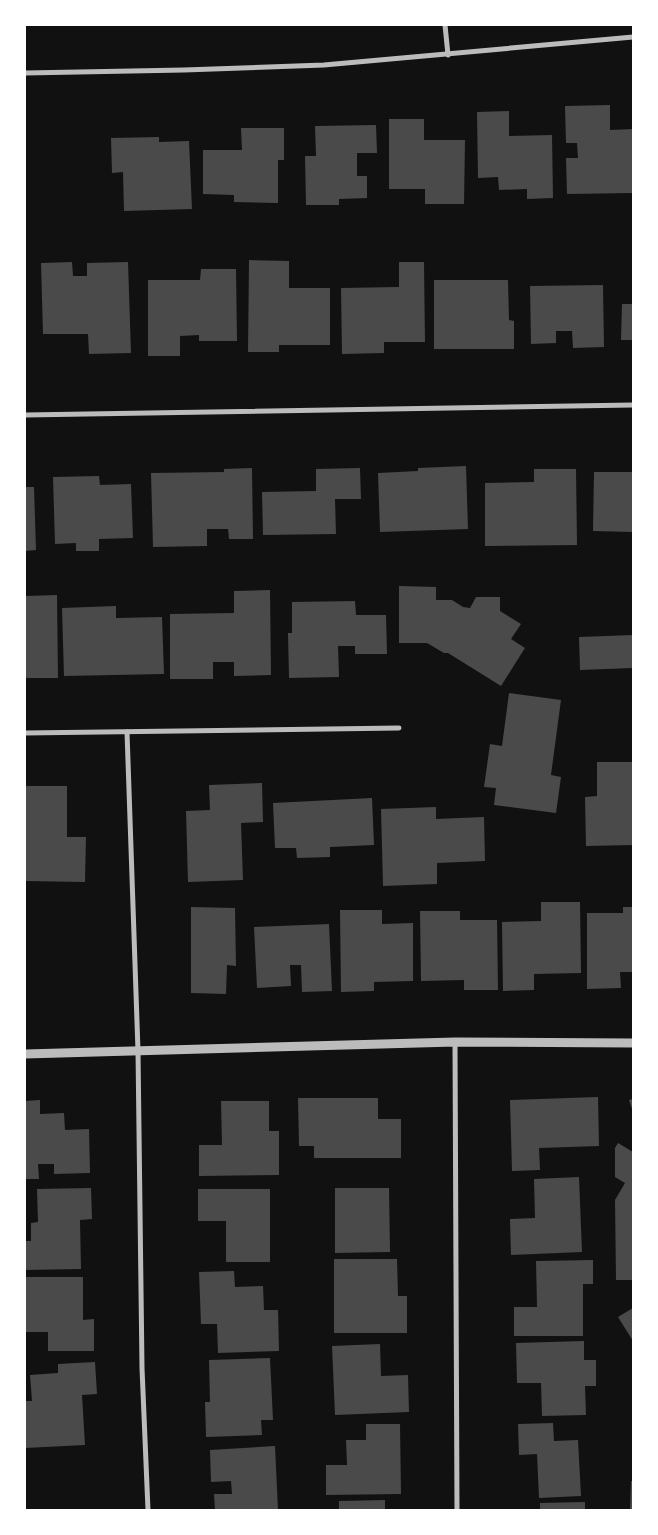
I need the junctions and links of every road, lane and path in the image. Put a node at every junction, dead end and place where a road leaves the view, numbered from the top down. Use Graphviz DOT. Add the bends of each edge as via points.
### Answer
graph roads {
  1 [pos="445,25"];
  2 [pos="633,37"];
  3 [pos="448,55"];
  4 [pos="25,73"];
  5 [pos="633,405"];
  6 [pos="25,415"];
  7 [pos="399,728"];
  8 [pos="127,732"];
  9 [pos="25,733"];
  10 [pos="455,1042"];
  11 [pos="633,1043"];
  12 [pos="138,1051"];
  13 [pos="25,1054"];
  14 [pos="148,1510"];
  15 [pos="457,1510"];
  1 -- 3 [label="street"];
  2 -- 3 [label="street"];
  3 -- 4 [label="street" via="257,68"];
  5 -- 6 [label="street"];
  7 -- 8 [label="street"];
  8 -- 9 [label="street"];
  8 -- 12 [label="street"];
  10 -- 11 [label="street"];
  10 -- 12 [label="street"];
  10 -- 15 [label="street"];
  12 -- 13 [label="street"];
  12 -- 14 [label="street" via="142,1368"];
}
